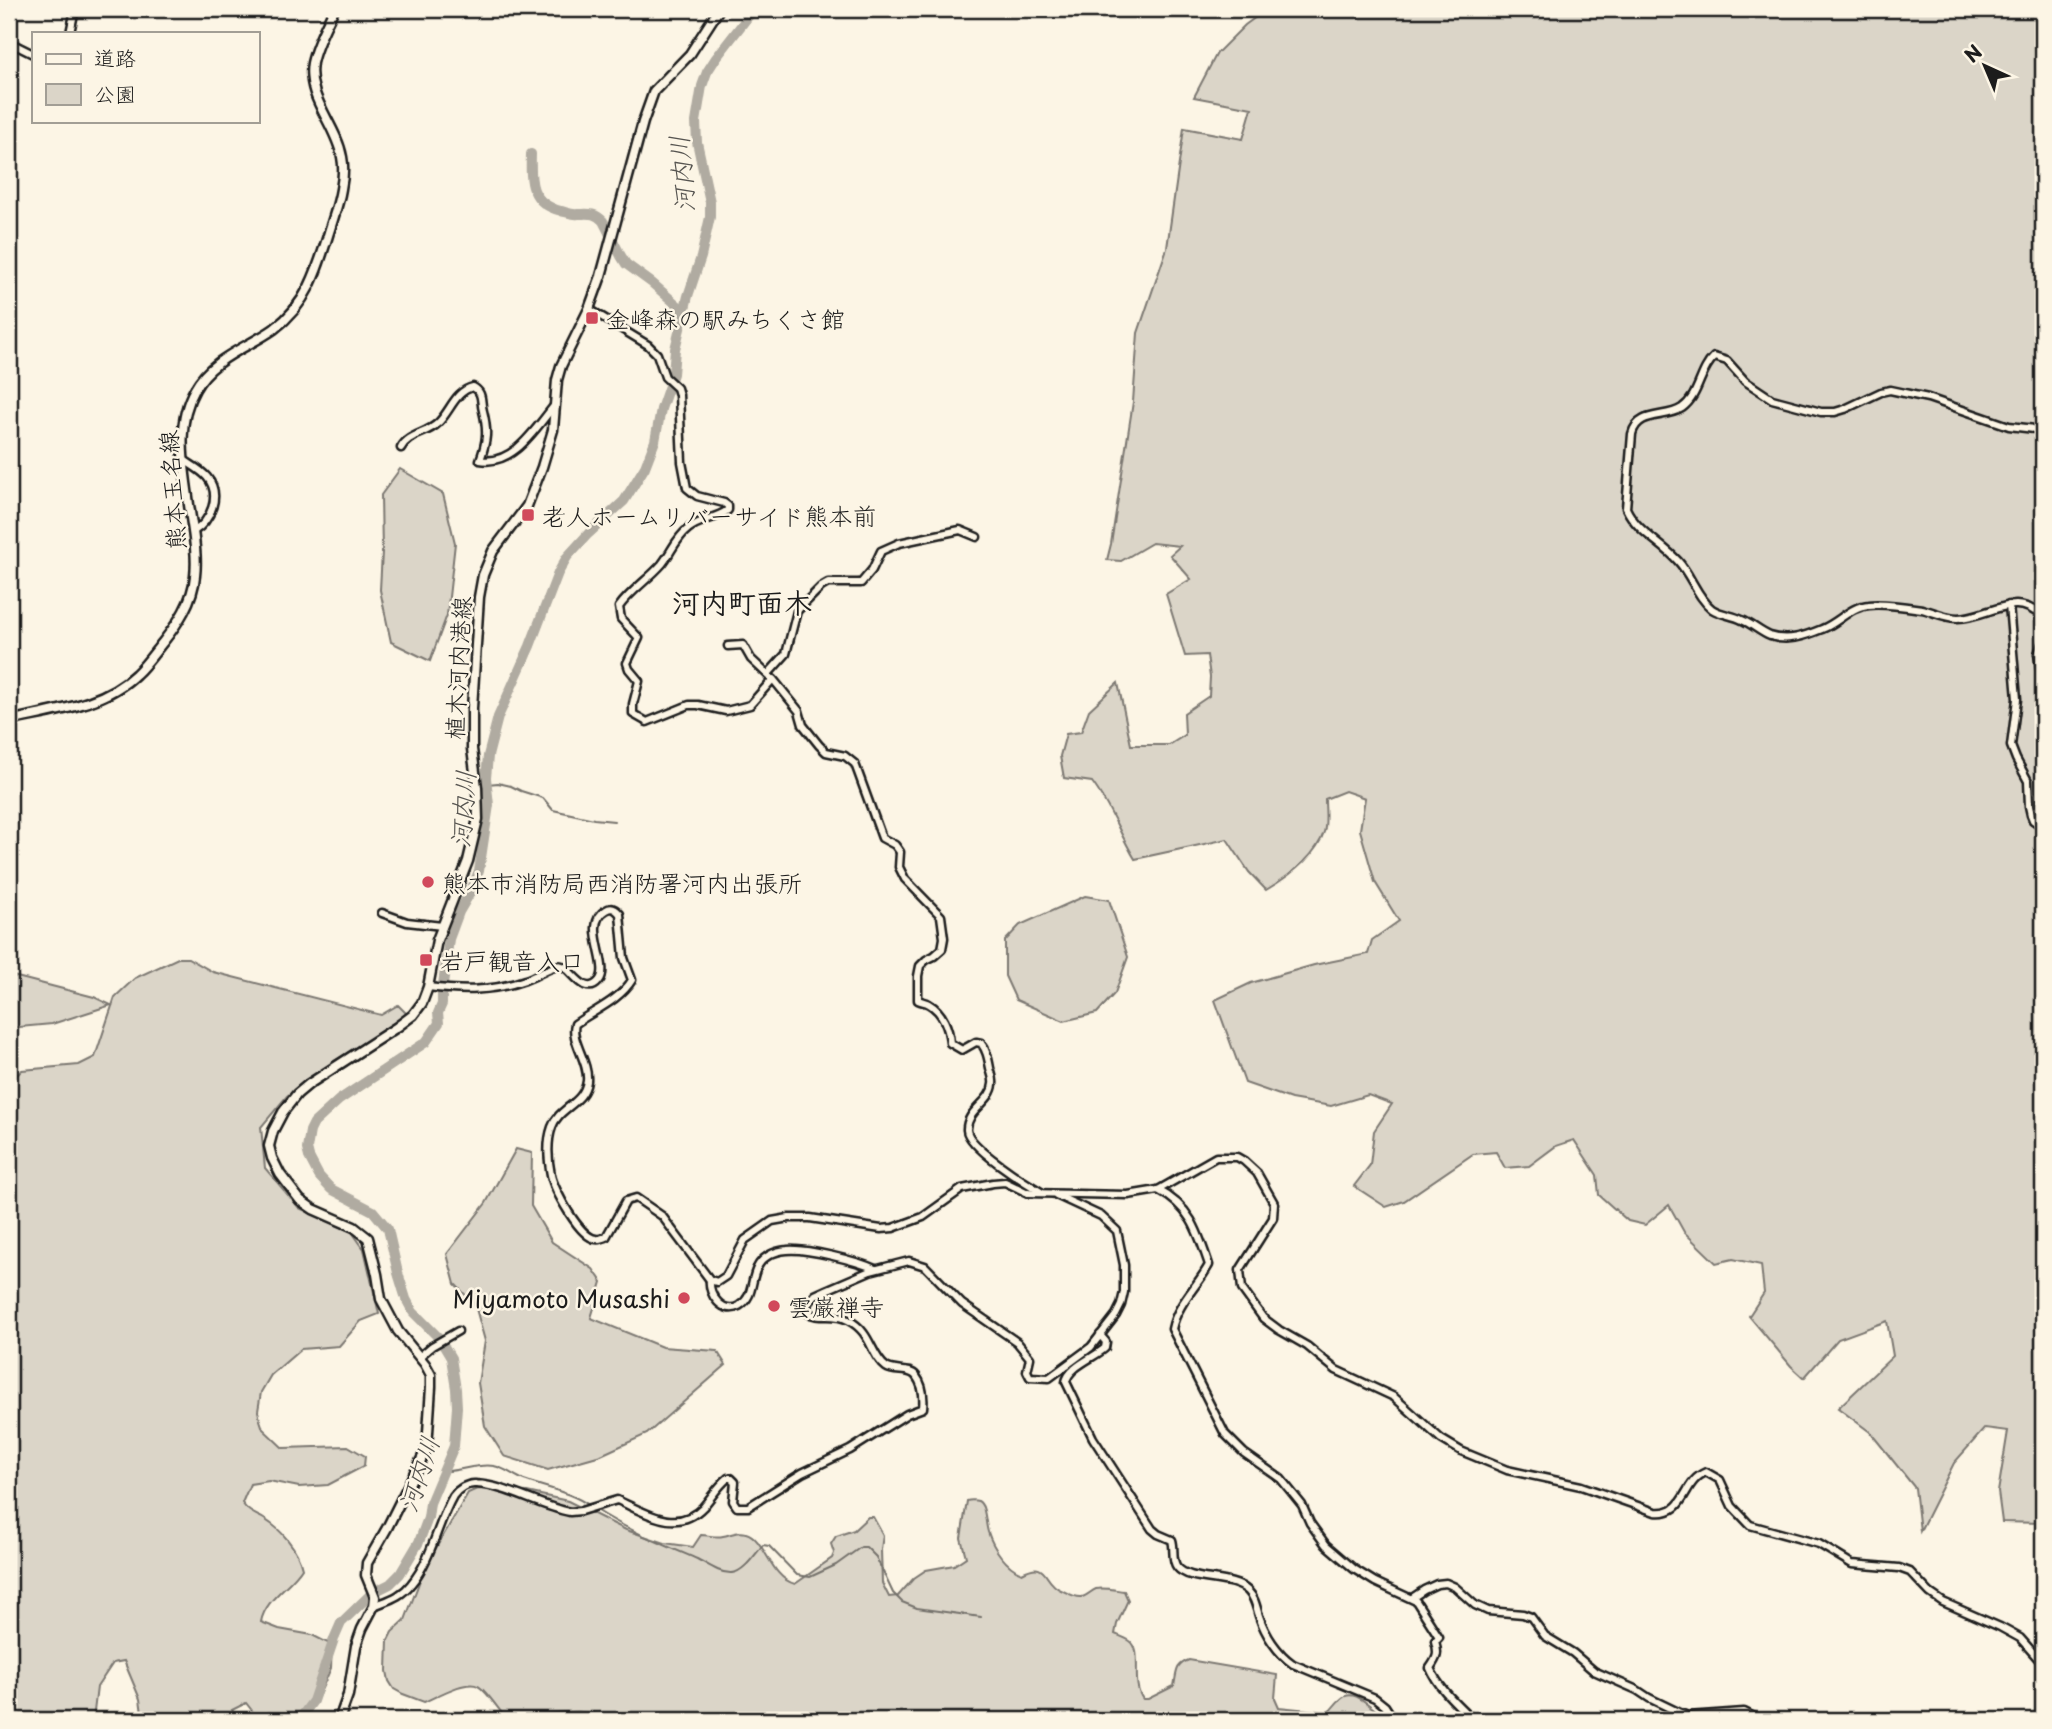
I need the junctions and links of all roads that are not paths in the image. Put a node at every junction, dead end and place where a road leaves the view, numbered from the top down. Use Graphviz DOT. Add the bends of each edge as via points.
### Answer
graph roads {
  1 [pos="75,9"];
  2 [pos="334,9"];
  3 [pos="719,9"];
  4 [pos="70,32"];
  5 [pos="9,42"];
  6 [pos="32,54"];
  7 [pos="589,309"];
  8 [pos="554,406"];
  9 [pos="2043,430"];
  10 [pos="401,448"];
  11 [pos="184,460"];
  12 [pos="192,532"];
  13 [pos="976,537"];
  14 [pos="2009,606"];
  15 [pos="2043,618"];
  16 [pos="2043,641"];
  17 [pos="728,646"];
  18 [pos="771,677"];
  19 [pos="2043,688"];
  20 [pos="9,721"];
  21 [pos="2043,827"];
  22 [pos="382,913"];
  23 [pos="442,926"];
  24 [pos="432,987"];
  25 [pos="1157,1190"];
  26 [pos="1046,1193"];
  27 [pos="875,1269"];
  28 [pos="710,1280"];
  29 [pos="457,1331"];
  30 [pos="1100,1335"];
  31 [pos="419,1357"];
  32 [pos="1412,1598"];
  33 [pos="374,1601"];
  34 [pos="2043,1664"];
  35 [pos="339,1720"];
  36 [pos="1394,1720"];
  37 [pos="1473,1720"];
  38 [pos="1760,1720"];
  1 -- 4 [label="street"];
  2 -- 11 [label="main road, 熊本玉名線" via="316,51 312,76 343,170 317,270 294,311 214,366 196,386 182,425"];
  3 -- 7 [label="main road, 植木河内港線" via="690,54 654,90"];
  5 -- 6 [label="street"];
  7 -- 8 [label="main road, 植木河内港線" via="561,366"];
  7 -- 18 [label="street" via="657,354 665,377 679,395 687,488 729,506 688,528 664,561 619,607 621,619 639,638 627,663 639,681 633,714 647,722 689,705 726,710 750,705"];
  8 -- 10 [label="street" via="519,448 490,462 480,460 486,418 478,390 466,388 439,423"];
  8 -- 23 [label="main road, 植木河内港線" via="551,440 534,490 493,551 483,575 472,708 478,819 468,861"];
  9 -- 14 [label="street" via="2010,426 1890,390 1845,409 1821,412 1772,399 1745,381 1727,361 1713,357 1694,396 1683,407 1643,419 1632,433 1626,508 1642,531 1678,560 1712,609 1786,639 1822,629 1868,604 1956,618"];
  11 -- 12 [label="main road, 熊本玉名線"];
  11 -- 12 [label="street" via="207,477 215,492 207,519"];
  12 -- 20 [label="main road, 熊本玉名線" via="195,575 187,605 140,671 112,693"];
  13 -- 18 [label="street" via="960,530 899,543 881,551 861,583 821,587 797,611 786,654"];
  14 -- 15 [label="street" via="2023,605"];
  14 -- 21 [label="street" via="2018,699 2011,746 2028,780 2031,815"];
  16 -- 19 [label="street" via="2038,654"];
  17 -- 18 [label="street" via="743,645"];
  18 -- 26 [label="street" via="799,711 819,746 855,764 882,838 900,852 905,879 941,916 942,949 920,966 918,1000 938,1012 950,1030 950,1043 961,1050 981,1043 987,1051 994,1082 969,1122 969,1136 1008,1171"];
  22 -- 23 [label="street" via="407,922"];
  23 -- 24 [label="main road, 植木河内港線"];
  24 -- 28 [label="street" via="492,990 560,965 591,986 601,978 599,917 606,910 617,910 632,980 575,1024 587,1078 582,1095 552,1126 551,1176 584,1234 606,1237 626,1201 636,1198 662,1216"];
  24 -- 31 [label="main road, 植木河内港線" via="413,1015 297,1094 273,1130 269,1146 280,1174 300,1200 368,1238 381,1299"];
  25 -- 26 [label="street" via="1128,1195"];
  25 -- 32 [label="street" via="1188,1215 1209,1265 1177,1310 1172,1329 1225,1434 1281,1479 1326,1545 1341,1559 1375,1582"];
  25 -- 34 [label="street" via="1216,1157 1244,1161 1257,1173 1274,1203 1273,1218 1240,1270 1242,1289 1254,1307 1336,1370 1394,1397 1461,1451 1507,1470 1581,1486 1661,1513 1674,1510 1698,1475 1706,1472 1720,1480 1732,1506 1750,1525 1819,1544 1852,1564 1910,1572 1943,1602 2020,1638"];
  26 -- 28 [label="street" via="1028,1193 1005,1182 976,1185 962,1189 923,1217 893,1228 810,1218 772,1221 745,1240 726,1276 717,1282"];
  26 -- 30 [label="street" via="1101,1216 1117,1231 1124,1292 1116,1315"];
  27 -- 28 [label="street" via="789,1249 769,1254 757,1267 749,1297 732,1308 712,1295"];
  27 -- 30 [label="street" via="909,1261 925,1266 962,1304 1017,1342 1030,1358 1030,1377 1049,1378"];
  27 -- 33 [label="street" via="815,1296 806,1304 806,1312 852,1321 881,1363 917,1377 923,1408 748,1507 737,1507 733,1501 735,1482 728,1478 702,1508 679,1521 662,1520 617,1500 570,1512 473,1483 454,1494 411,1584 397,1597"];
  29 -- 31 [label="street"];
  30 -- 36 [label="street" via="1105,1348 1073,1371 1066,1382 1093,1438 1152,1529 1172,1540 1178,1568 1250,1592 1267,1632 1285,1658 1375,1698"];
  31 -- 33 [label="main road, 植木河内港線" via="431,1375 427,1448 368,1563 366,1575"];
  32 -- 37 [label="street" via="1439,1637 1432,1673"];
  32 -- 38 [label="street" via="1446,1583 1488,1611 1531,1618 1545,1636 1594,1671 1678,1712 1688,1716 1744,1712"];
  33 -- 35 [label="main road" via="356,1646"];
}
